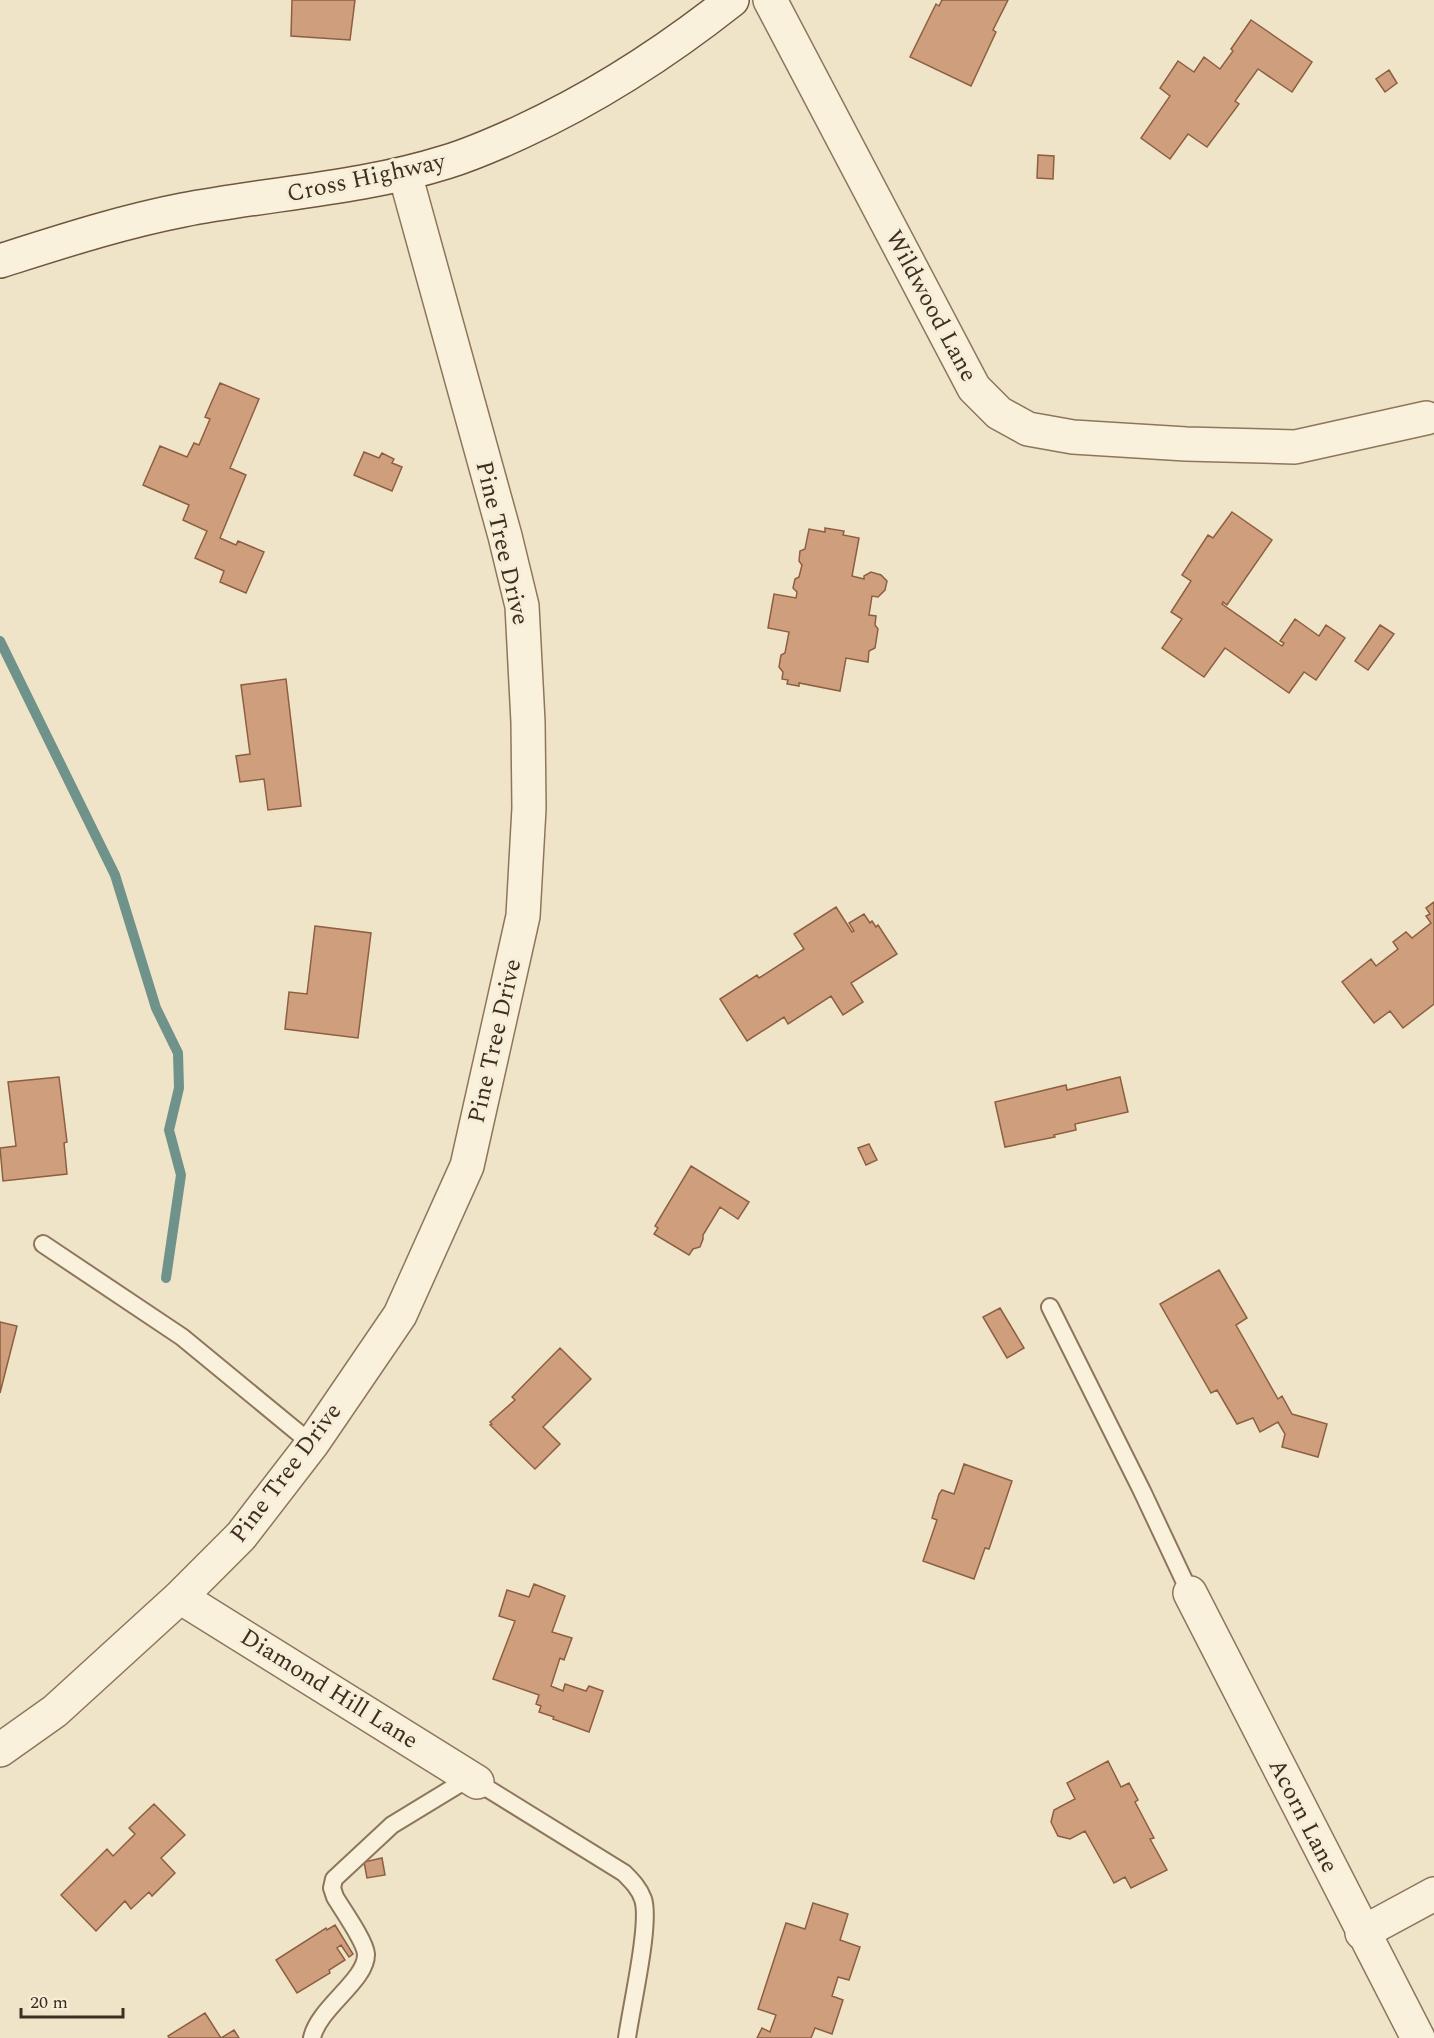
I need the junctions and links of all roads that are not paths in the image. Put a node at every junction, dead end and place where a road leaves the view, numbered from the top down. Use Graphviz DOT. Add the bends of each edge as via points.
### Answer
graph roads {
  1 [pos="732,0"];
  2 [pos="770,0"];
  3 [pos="405,174"];
  4 [pos="0,261"];
  5 [pos="1426,418"];
  6 [pos="43,1245"];
  7 [pos="1050,1307"];
  8 [pos="312,1444"];
  9 [pos="1190,1593"];
  10 [pos="180,1597"];
  11 [pos="0,1750"];
  12 [pos="477,1782"];
  13 [pos="1434,1894"];
  14 [pos="1362,1933"];
  15 [pos="312,2038"];
  16 [pos="627,2038"];
  17 [pos="1418,2038"];
  1 -- 3 [label="street, Cross Highway" via="630,75 562,113 490,146"];
  2 -- 5 [label="street, Wildwood Lane" via="974,388 999,412 1028,429 1073,437 1295,447"];
  3 -- 4 [label="street, Cross Highway" via="137,220"];
  3 -- 8 [label="street, Pine Tree Drive" via="522,606 529,808 523,916 467,1166 400,1315"];
  6 -- 8 [label="lane" via="182,1336"];
  7 -- 9 [label="lane"];
  8 -- 10 [label="street, Pine Tree Drive" via="241,1536"];
  9 -- 14 [label="street, Acorn Lane"];
  10 -- 11 [label="street, Pine Tree Drive" via="55,1711"];
  10 -- 12 [label="street, Diamond Hill Lane"];
  12 -- 15 [label="lane" via="461,1783 392,1825 334,1879 335,1897 366,1952 360,1973 322,2016"];
  12 -- 16 [label="lane" via="624,1873 638,1888 644,1902 644,1931"];
  13 -- 14 [label="street"];
  14 -- 17 [label="street, Acorn Lane"];
}
